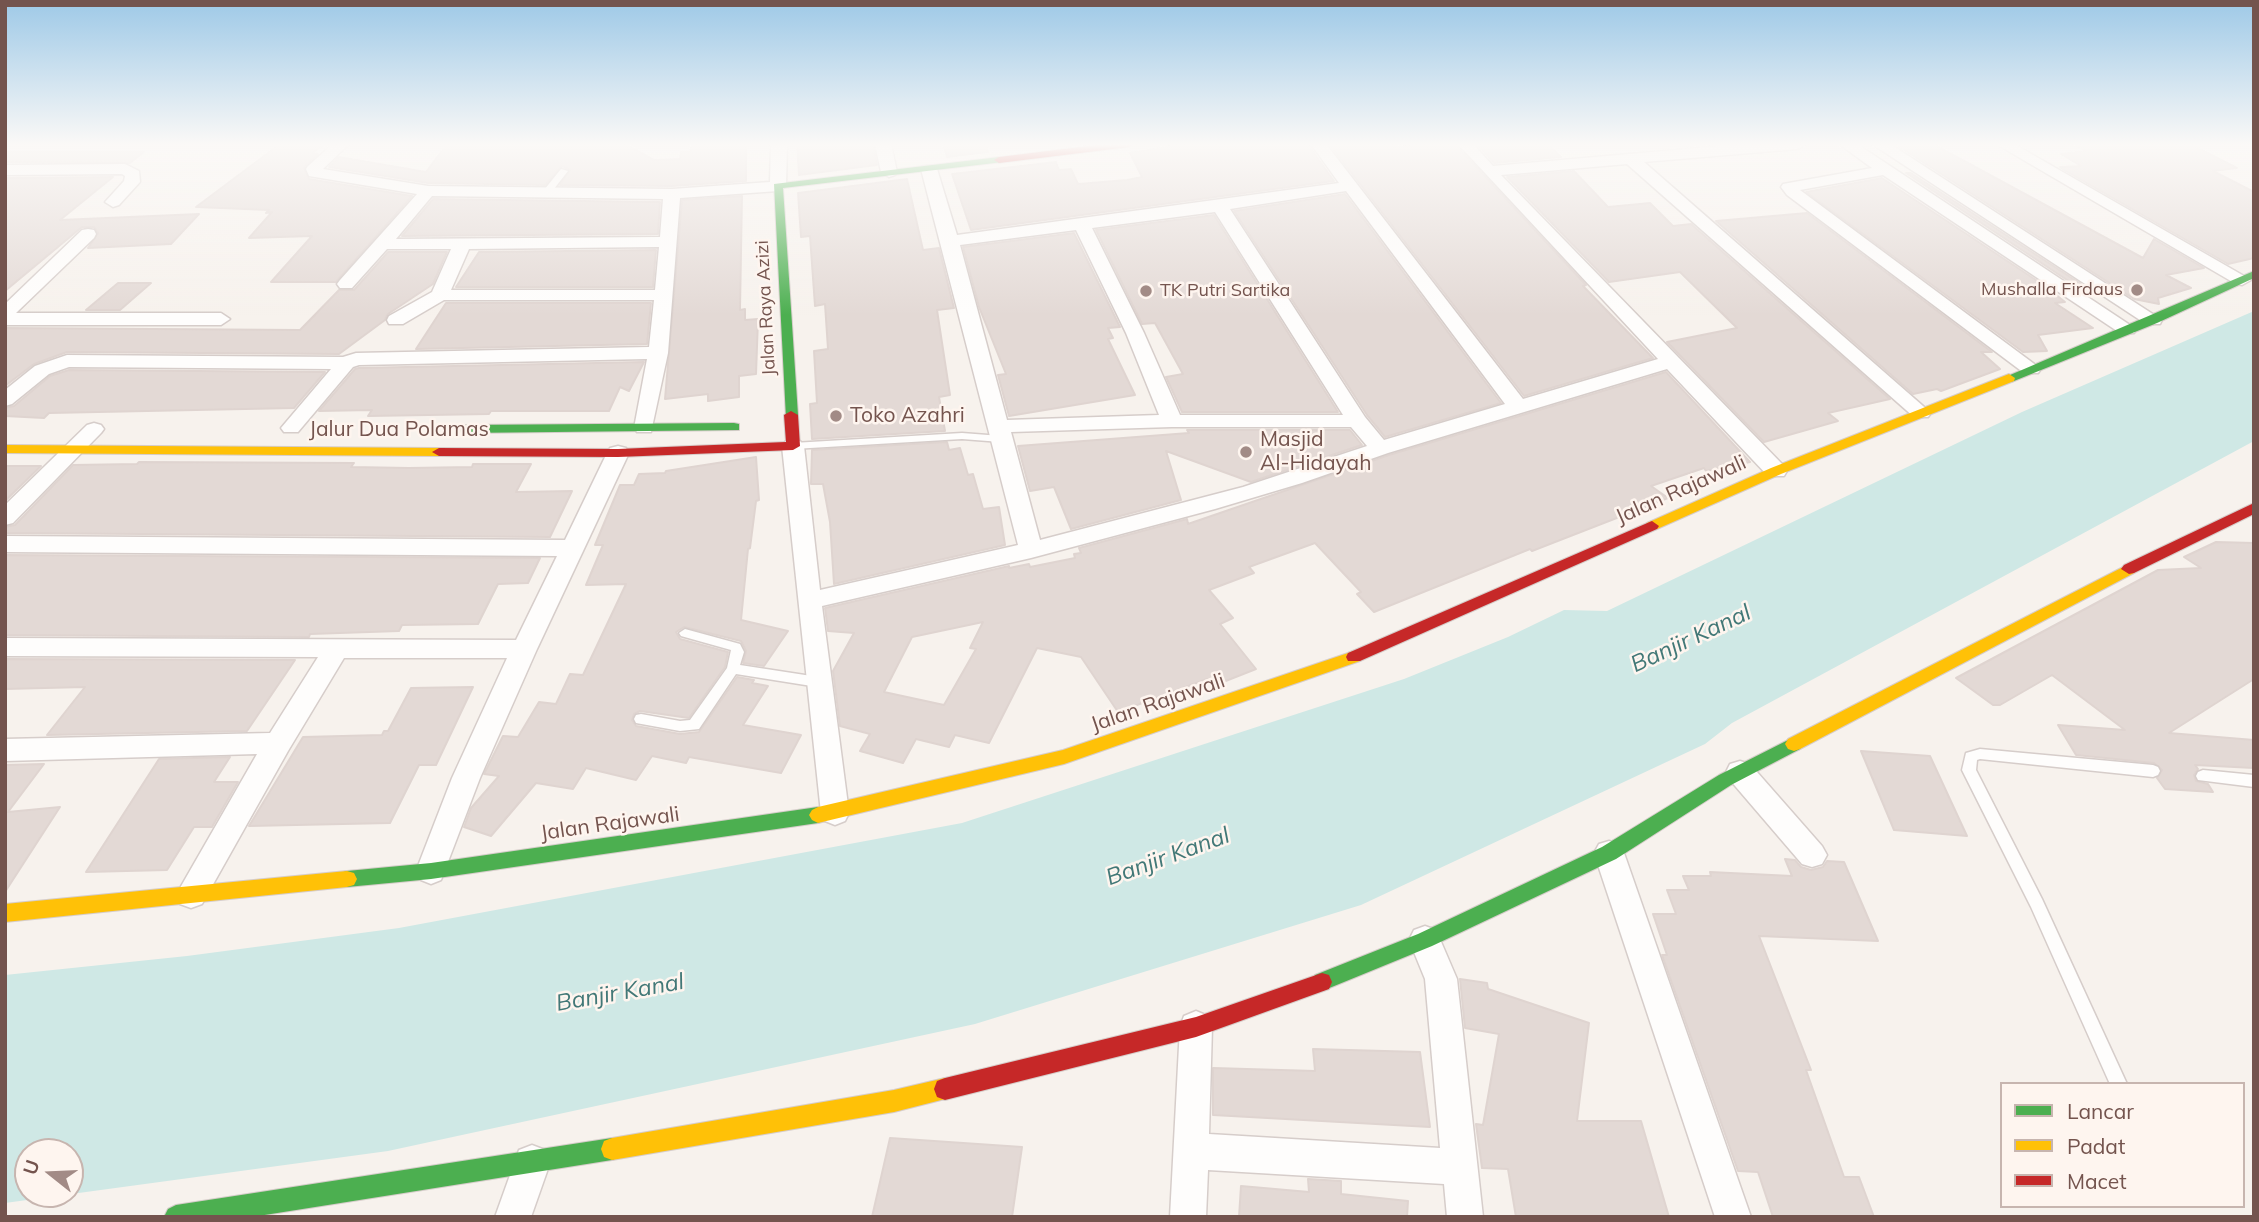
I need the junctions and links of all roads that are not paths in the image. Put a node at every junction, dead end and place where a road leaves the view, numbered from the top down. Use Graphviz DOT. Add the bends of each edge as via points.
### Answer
graph roads {
  1 [pos="419,201"];
  2 [pos="672,201"];
  3 [pos="779,201"];
  4 [pos="938,201"];
  5 [pos="1252,201"];
  6 [pos="1361,201"];
  7 [pos="1517,201"];
  8 [pos="1679,201"];
  9 [pos="1805,201"];
  10 [pos="1933,201"];
  11 [pos="1968,201"];
  12 [pos="2108,201"];
  13 [pos="1220,206"];
  14 [pos="1988,214"];
  15 [pos="1959,218"];
  16 [pos="1082,225"];
  17 [pos="88,234"];
  18 [pos="463,242"];
  19 [pos="668,242"];
  20 [pos="950,242"];
  21 [pos="382,244"];
  22 [pos="2248,277"];
  23 [pos="346,284"];
  24 [pos="440,295"];
  25 [pos="664,295"];
  26 [pos="5,314"];
  27 [pos="5,319"];
  28 [pos="221,319"];
  29 [pos="396,320"];
  30 [pos="2153,320"];
  31 [pos="2127,329"];
  32 [pos="657,353"];
  33 [pos="1669,362"];
  34 [pos="346,363"];
  35 [pos="2031,369"];
  36 [pos="5,400"];
  37 [pos="1518,407"];
  38 [pos="1921,413"];
  39 [pos="1172,421"];
  40 [pos="1357,421"];
  41 [pos="753,426"];
  42 [pos="284,428"];
  43 [pos="644,428"];
  44 [pos="101,429"];
  45 [pos="317,429"];
  46 [pos="446,429"];
  47 [pos="788,432"];
  48 [pos="1000,432"];
  49 [pos="71,439"];
  50 [pos="1380,448"];
  51 [pos="5,449"];
  52 [pos="618,453"];
  53 [pos="1776,471"];
  54 [pos="2254,508"];
  55 [pos="5,518"];
  56 [pos="5,544"];
  57 [pos="574,548"];
  58 [pos="1031,550"];
  59 [pos="809,601"];
  60 [pos="685,633"];
  61 [pos="5,647"];
  62 [pos="338,647"];
  63 [pos="524,649"];
  64 [pos="733,669"];
  65 [pos="817,682"];
  66 [pos="641,719"];
  67 [pos="278,743"];
  68 [pos="5,750"];
  69 [pos="2153,771"];
  70 [pos="1740,772"];
  71 [pos="2203,776"];
  72 [pos="2254,781"];
  73 [pos="835,813"];
  74 [pos="1609,853"];
  75 [pos="1812,855"];
  76 [pos="431,871"];
  77 [pos="191,895"];
  78 [pos="5,913"];
  79 [pos="1425,940"];
  80 [pos="1196,1027"];
  81 [pos="2118,1082"];
  82 [pos="1191,1151"];
  83 [pos="533,1163"];
  84 [pos="1461,1167"];
  85 [pos="222,1213"];
  86 [pos="176,1217"];
  87 [pos="513,1217"];
  88 [pos="1188,1217"];
  89 [pos="1465,1217"];
  90 [pos="1732,1217"];
  1 -- 21 [label="street"];
  2 -- 19 [label="street"];
  3 -- 47 [label="street, Jalan Raya Azizi"];
  4 -- 20 [label="street"];
  5 -- 13 [label="street"];
  6 -- 37 [label="street"];
  7 -- 33 [label="street"];
  8 -- 38 [label="street"];
  9 -- 35 [label="street"];
  10 -- 15 [label="street"];
  11 -- 14 [label="street"];
  12 -- 22 [label="street"];
  13 -- 16 [label="street"];
  13 -- 40 [label="street"];
  14 -- 15 [label="street"];
  14 -- 30 [label="street"];
  15 -- 31 [label="street"];
  16 -- 20 [label="street"];
  16 -- 39 [label="street"];
  17 -- 26 [label="street"];
  18 -- 19 [label="street"];
  18 -- 21 [label="street"];
  18 -- 24 [label="street"];
  19 -- 25 [label="street"];
  20 -- 48 [label="street"];
  21 -- 23 [label="street"];
  22 -- 30 [label="street, Jalan Rajawali"];
  24 -- 25 [label="street"];
  24 -- 29 [label="street"];
  25 -- 32 [label="street"];
  27 -- 28 [label="street"];
  30 -- 31 [label="street, Jalan Rajawali"];
  31 -- 35 [label="street, Jalan Rajawali"];
  32 -- 34 [label="street" via="366,358"];
  32 -- 43 [label="street"];
  33 -- 37 [label="street"];
  33 -- 53 [label="street"];
  34 -- 36 [label="street" via="67,361 42,370"];
  34 -- 42 [label="street"];
  35 -- 38 [label="street, Jalan Rajawali"];
  37 -- 50 [label="street"];
  38 -- 53 [label="street, Jalan Rajawali"];
  39 -- 40 [label="street"];
  39 -- 48 [label="street"];
  40 -- 50 [label="street"];
  41 -- 43 [label="street, Jalur Dua Polamas"];
  42 -- 45 [label="street, Jalur Dua Polamas"];
  43 -- 46 [label="street, Jalur Dua Polamas"];
  44 -- 49 [label="street"];
  47 -- 48 [label="lane" via="962,436"];
  47 -- 52 [label="street, Jalur Dua Polamas"];
  47 -- 59 [label="street"];
  48 -- 58 [label="street"];
  49 -- 51 [label="street, Jalur Dua Polamas"];
  49 -- 52 [label="street, Jalur Dua Polamas"];
  49 -- 55 [label="street"];
  50 -- 58 [label="street" via="1230,499"];
  52 -- 57 [label="street"];
  53 -- 73 [label="street, Jalan Rajawali" via="1357,656 1064,757"];
  54 -- 70 [label="street"];
  56 -- 57 [label="street"];
  57 -- 63 [label="street"];
  58 -- 59 [label="street"];
  59 -- 65 [label="street"];
  60 -- 64 [label="lane" via="736,647"];
  61 -- 62 [label="street"];
  62 -- 63 [label="street"];
  62 -- 67 [label="street"];
  63 -- 76 [label="street"];
  64 -- 65 [label="lane"];
  64 -- 66 [label="lane" via="695,725"];
  65 -- 73 [label="street"];
  67 -- 68 [label="street"];
  67 -- 77 [label="street"];
  69 -- 81 [label="lane" via="1980,754 1968,761"];
  70 -- 74 [label="street"];
  70 -- 75 [label="street"];
  71 -- 72 [label="lane"];
  73 -- 76 [label="street, Jalan Rajawali"];
  74 -- 79 [label="street"];
  74 -- 90 [label="street"];
  76 -- 77 [label="street, Jalan Rajawali"];
  77 -- 78 [label="street, Jalan Rajawali"];
  79 -- 80 [label="street"];
  79 -- 84 [label="street" via="1441,979"];
  80 -- 82 [label="street"];
  80 -- 83 [label="street" via="894,1101"];
  82 -- 84 [label="street"];
  82 -- 88 [label="street"];
  83 -- 85 [label="street"];
  83 -- 87 [label="street"];
  84 -- 89 [label="street"];
  85 -- 86 [label="street"];
}
